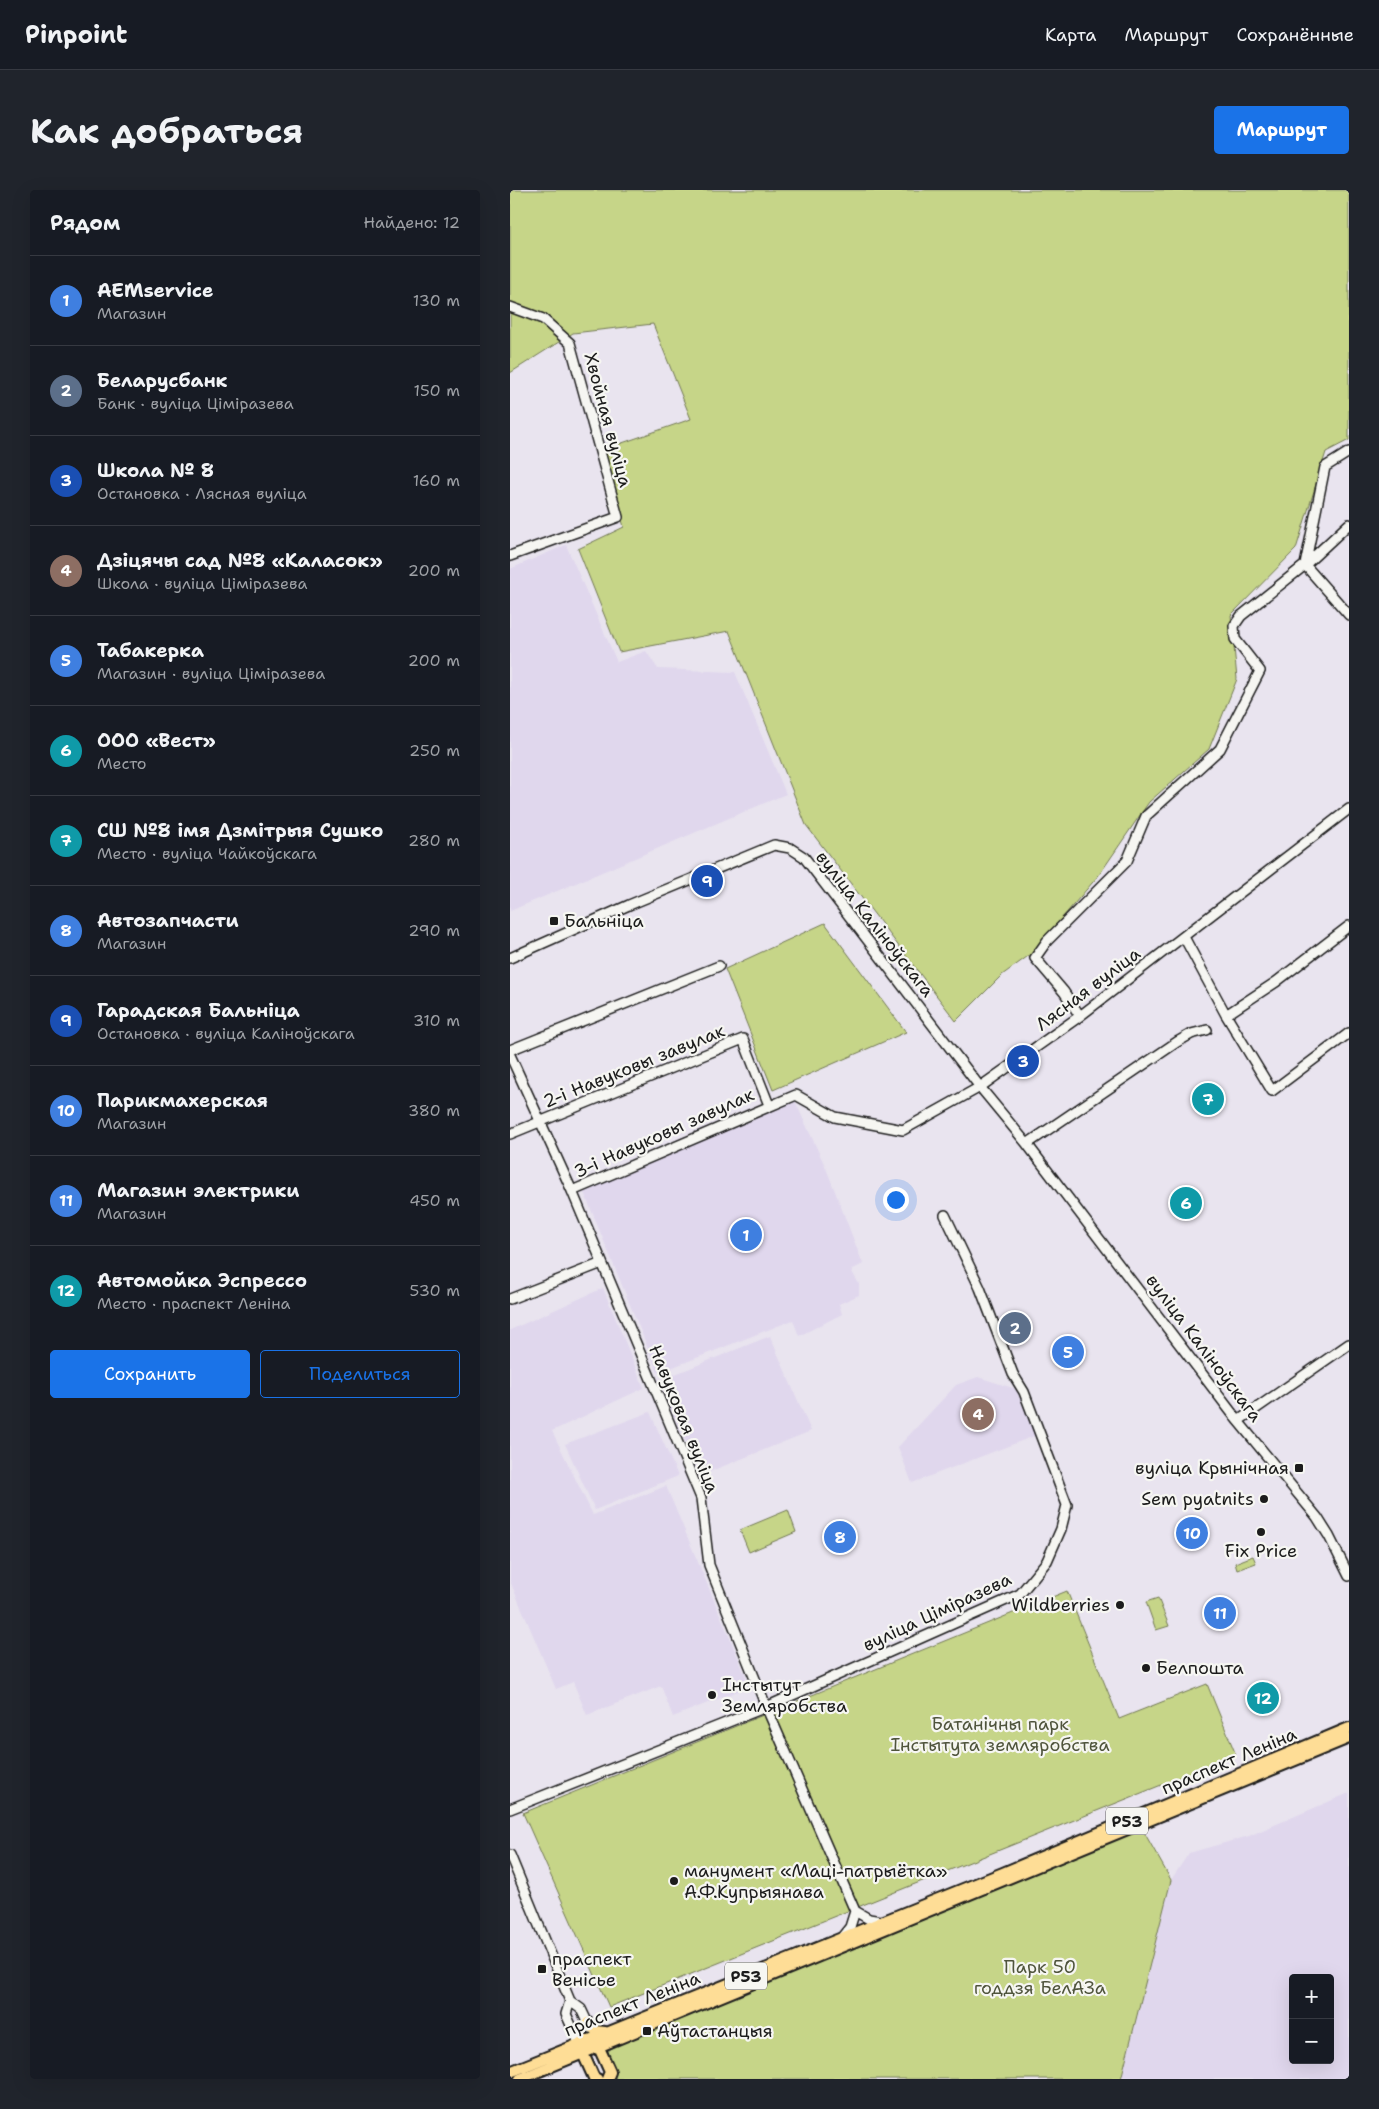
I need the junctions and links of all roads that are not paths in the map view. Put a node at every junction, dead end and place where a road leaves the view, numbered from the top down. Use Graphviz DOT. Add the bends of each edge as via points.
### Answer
graph roads {
  1 [pos="510,306"];
  2 [pos="1349,452"];
  3 [pos="1349,524"];
  4 [pos="510,556"];
  5 [pos="1304,565"];
  6 [pos="1349,613"];
  7 [pos="1349,809"];
  8 [pos="1349,926"];
  9 [pos="1184,937"];
  10 [pos="510,958"];
  11 [pos="719,966"];
  12 [pos="1226,1015"];
  13 [pos="1080,1016"];
  14 [pos="1206,1030"];
  15 [pos="1349,1033"];
  16 [pos="510,1050"];
  17 [pos="510,1055"];
  18 [pos="980,1087"];
  19 [pos="769,1105"];
  20 [pos="541,1121"];
  21 [pos="510,1134"];
  22 [pos="1027,1144"];
  23 [pos="572,1191"];
  24 [pos="945,1215"];
  25 [pos="602,1263"];
  26 [pos="510,1299"];
  27 [pos="1349,1344"];
  28 [pos="1238,1421"];
  29 [pos="1349,1576"];
  30 [pos="766,1707"];
  31 [pos="1349,1728"];
  32 [pos="1349,1738"];
  33 [pos="510,1809"];
  34 [pos="510,1855"];
  35 [pos="855,1911"];
  36 [pos="881,1921"];
  37 [pos="842,1937"];
  38 [pos="570,2001"];
  39 [pos="588,2023"];
  40 [pos="606,2032"];
  41 [pos="596,2041"];
  42 [pos="581,2048"];
  43 [pos="510,2072"];
  44 [pos="520,2079"];
  45 [pos="596,2079"];
  46 [pos="607,2079"];
  1 -- 4 [label="street, Хвойная вуліца" via="543,319 570,343 618,517"];
  2 -- 5 [label="street" via="1326,467"];
  3 -- 5 [label="street"];
  5 -- 6 [label="street"];
  5 -- 13 [label="street" via="1241,616 1234,626 1235,639 1260,671 1220,749 1146,816 1127,861 1047,941 1035,958"];
  7 -- 9 [label="street, Лясная вуліца"];
  8 -- 12 [label="street" via="1276,982"];
  9 -- 12 [label="street"];
  9 -- 13 [label="street, Лясная вуліца"];
  10 -- 18 [label="street, вуліца Каліноўскага" via="774,844 790,848 804,857"];
  11 -- 16 [label="street"];
  12 -- 15 [label="street" via="1272,1091"];
  13 -- 18 [label="street, Лясная вуліца"];
  14 -- 22 [label="street" via="1177,1042"];
  17 -- 20 [label="street, Навуковая вуліца"];
  18 -- 19 [label="street, Лясная вуліца" via="903,1130 835,1117 796,1095"];
  18 -- 22 [label="street, вуліца Каліноўскага"];
  19 -- 20 [label="street, 2-і Навуковы завулак" via="743,1039"];
  19 -- 23 [label="street, 3-і Навуковы завулак"];
  20 -- 21 [label="street, 2-і Навуковы завулак"];
  20 -- 23 [label="street, Навуковая вуліца"];
  22 -- 28 [label="street, вуліца Каліноўскага"];
  23 -- 25 [label="street, Навуковая вуліца"];
  24 -- 30 [label="street, вуліца Ціміразева" via="980,1288 1013,1374 1024,1392 1067,1505 1061,1529 1047,1562 1020,1594"];
  25 -- 26 [label="street"];
  25 -- 30 [label="street, Навуковая вуліца" via="701,1498 709,1565"];
  27 -- 28 [label="street"];
  28 -- 29 [label="street, вуліца Каліноўскага" via="1317,1517"];
  30 -- 33 [label="street, вуліца Ціміразева"];
  30 -- 35 [label="street, Навуковая вуліца"];
  31 -- 36 [label="main road, праспект Леніна / Р53"];
  32 -- 41 [label="main road, праспект Леніна / Р53"];
  34 -- 38 [label="street"];
  35 -- 36 [label="street"];
  35 -- 37 [label="street" via="850,1927"];
  36 -- 37 [label="main road, праспект Леніна / Р53"];
  37 -- 40 [label="main road, праспект Леніна / Р53"];
  38 -- 39 [label="street" via="581,2009"];
  38 -- 42 [label="street" via="566,2014"];
  39 -- 40 [label="main road" via="596,2031"];
  39 -- 41 [label="street"];
  40 -- 41 [label="main road, праспект Леніна / Р53"];
  41 -- 42 [label="main road, праспект Леніна / Р53"];
  41 -- 46 [label="main road" via="610,2072"];
  42 -- 43 [label="main road, праспект Леніна / Р53"];
  42 -- 44 [label="main road, праспект Леніна / Р53"];
  42 -- 45 [label="main road"];
}
